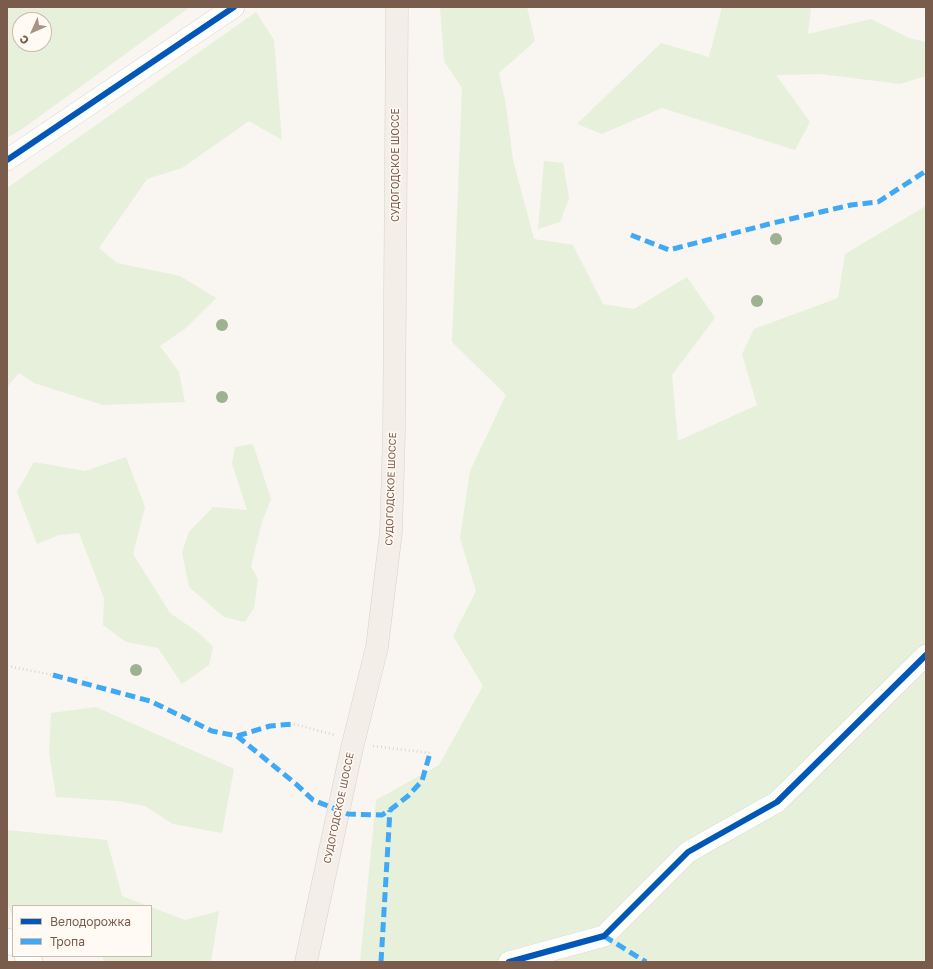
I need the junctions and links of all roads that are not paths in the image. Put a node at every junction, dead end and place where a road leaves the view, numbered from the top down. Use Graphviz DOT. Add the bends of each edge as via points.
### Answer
graph roads {
  1 [pos="234,7"];
  2 [pos="397,7"];
  3 [pos="7,160"];
  4 [pos="926,655"];
  5 [pos="306,962"];
  6 [pos="509,962"];
  1 -- 3 [label="street"];
  2 -- 5 [label="main road, СУДОГОДСКОЕ ШОССЕ" via="391,532 376,647"];
  4 -- 6 [label="street" via="777,802 688,852 604,936"];
}
